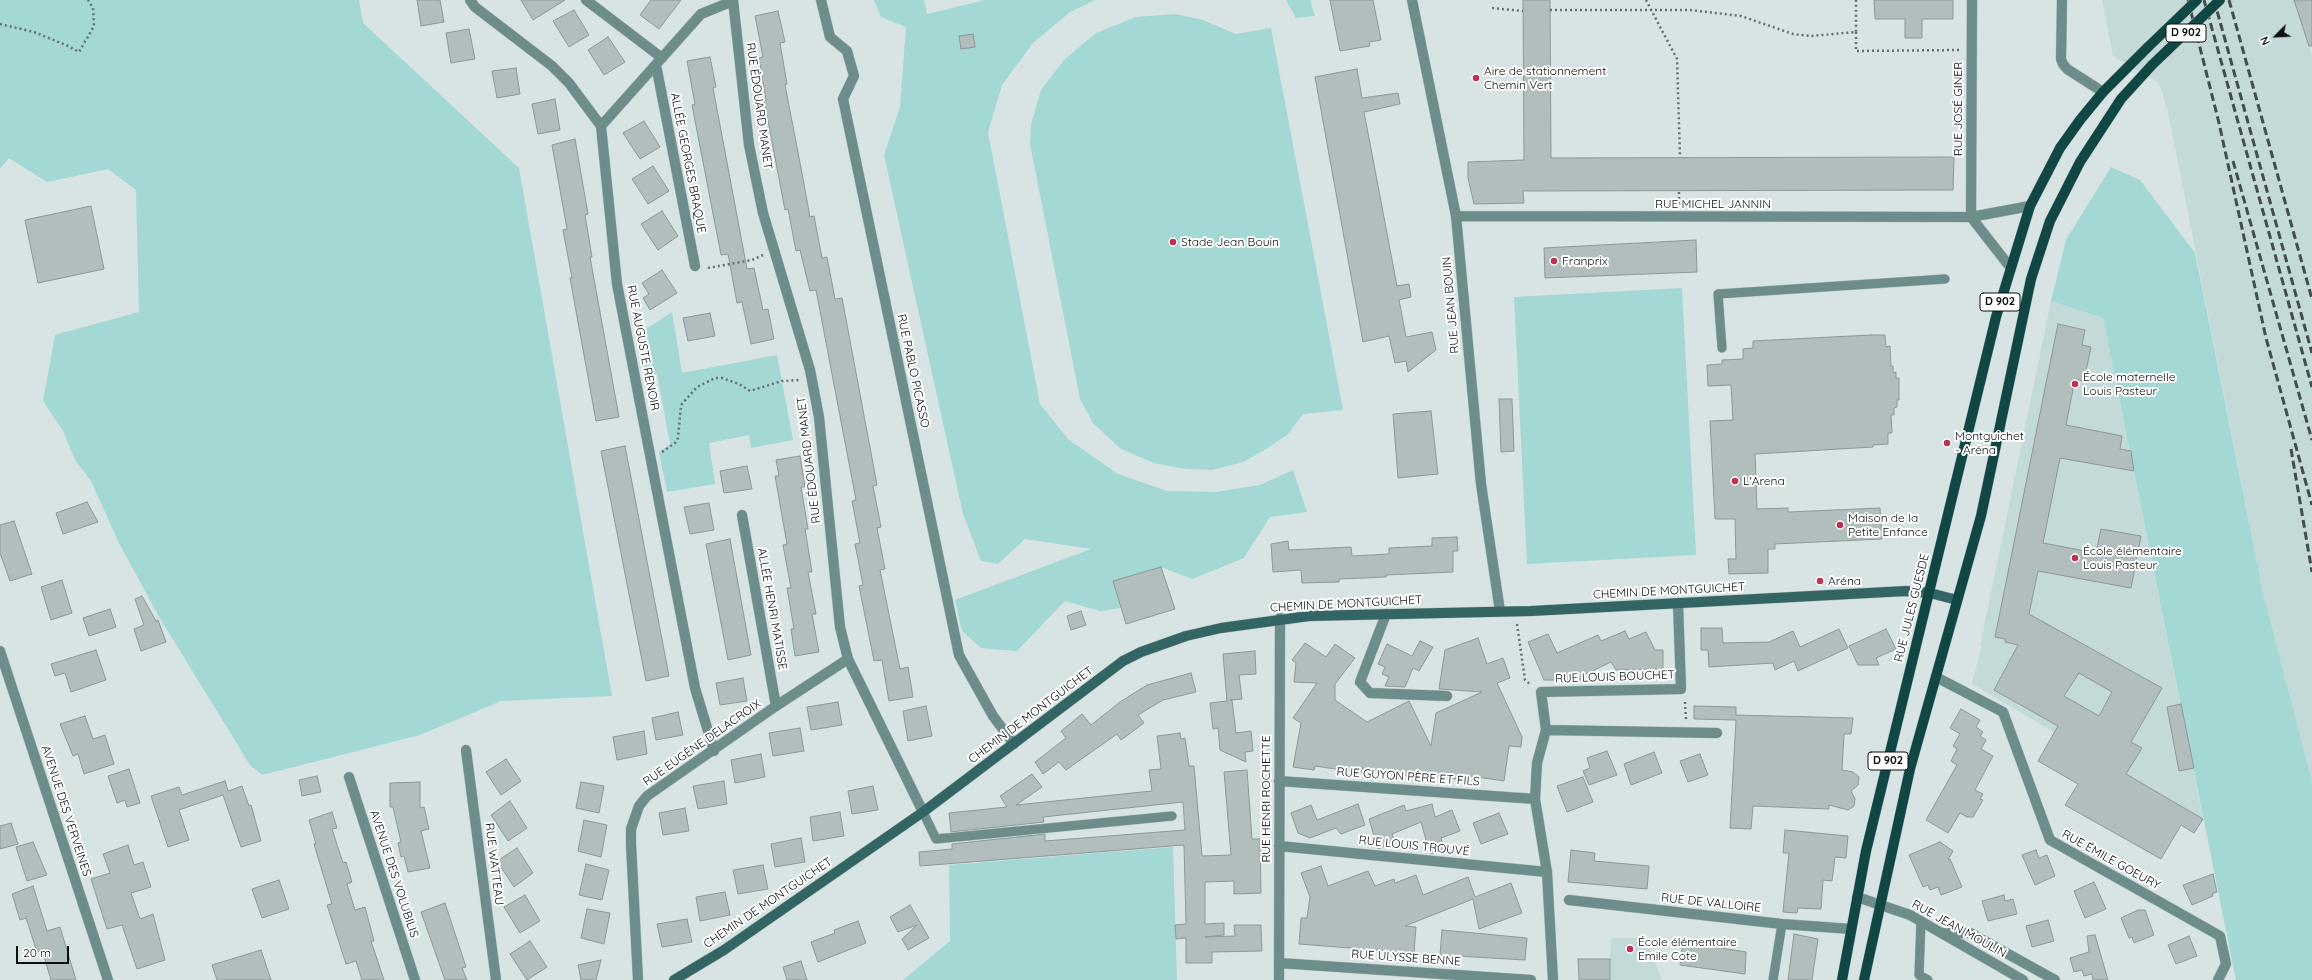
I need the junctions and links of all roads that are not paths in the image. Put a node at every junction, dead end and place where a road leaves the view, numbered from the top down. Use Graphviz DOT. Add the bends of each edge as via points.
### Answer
graph roads {
  1 [pos="470,0"];
  2 [pos="586,0"];
  3 [pos="733,0"];
  4 [pos="821,0"];
  5 [pos="1412,0"];
  6 [pos="1972,0"];
  7 [pos="2062,0"];
  8 [pos="2197,0"];
  9 [pos="2220,0"];
  10 [pos="659,61"];
  11 [pos="2103,92"];
  12 [pos="601,126"];
  13 [pos="2030,206"];
  14 [pos="1456,216"];
  15 [pos="1971,217"];
  16 [pos="695,266"];
  17 [pos="2010,267"];
  18 [pos="1945,279"];
  19 [pos="1722,348"];
  20 [pos="742,515"];
  21 [pos="1930,593"];
  22 [pos="1957,600"];
  23 [pos="1678,603"];
  24 [pos="1500,611"];
  25 [pos="1386,614"];
  26 [pos="1280,618"];
  27 [pos="0,651"];
  28 [pos="848,659"];
  29 [pos="1936,677"];
  30 [pos="1448,696"];
  31 [pos="776,706"];
  32 [pos="1546,730"];
  33 [pos="1717,732"];
  34 [pos="1014,744"];
  35 [pos="466,750"];
  36 [pos="714,751"];
  37 [pos="349,777"];
  38 [pos="1279,782"];
  39 [pos="1535,799"];
  40 [pos="923,812"];
  41 [pos="1172,816"];
  42 [pos="1279,846"];
  43 [pos="1547,872"];
  44 [pos="1857,897"];
  45 [pos="1569,900"];
  46 [pos="1880,904"];
  47 [pos="1921,920"];
  48 [pos="1782,924"];
  49 [pos="1851,929"];
  50 [pos="1943,933"];
  51 [pos="1279,963"];
  52 [pos="108,980"];
  53 [pos="415,980"];
  54 [pos="496,980"];
  55 [pos="638,980"];
  56 [pos="674,980"];
  57 [pos="1279,980"];
  58 [pos="1531,980"];
  59 [pos="1553,980"];
  60 [pos="1772,980"];
  61 [pos="1842,980"];
  62 [pos="1864,980"];
  63 [pos="1928,980"];
  64 [pos="2023,980"];
  65 [pos="2055,980"];
  66 [pos="2218,980"];
  1 -- 12 [label="street" via="475,7 565,78"];
  2 -- 10 [label="street"];
  3 -- 10 [label="street" via="701,14"];
  3 -- 28 [label="street, RUE ÉDOUARD MANET" via="749,145 763,213 812,379 819,417 836,598"];
  4 -- 34 [label="street, RUE PABLO PICASSO" via="830,37 848,51 854,76 843,99 959,655 993,716"];
  5 -- 14 [label="street, RUE JEAN BOUIN"];
  6 -- 15 [label="street, RUE JOSÉ GINER"];
  7 -- 11 [label="street" via="2063,64"];
  8 -- 11 [label="main road, RUE JULES GUESDE / D 902, bridge"];
  9 -- 22 [label="main road, D 902, bridge" via="2152,65 2122,99 2080,162 2050,221 2031,279 1982,511"];
  10 -- 12 [label="street"];
  10 -- 16 [label="street, ALLÉE GEORGES BRAQUE"];
  11 -- 13 [label="main road, RUE JULES GUESDE / D 902" via="2060,148"];
  12 -- 36 [label="street, RUE AUGUSTE RENOIR" via="617,284 695,688"];
  13 -- 15 [label="street, RUE MICHEL JANNIN"];
  13 -- 17 [label="main road, RUE JULES GUESDE / D 902"];
  14 -- 15 [label="street, RUE MICHEL JANNIN"];
  14 -- 24 [label="street, RUE JEAN BOUIN" via="1479,462"];
  15 -- 17 [label="street"];
  17 -- 21 [label="main road, RUE JULES GUESDE / D 902"];
  18 -- 19 [label="lane" via="1718,294"];
  20 -- 31 [label="street, ALLÉE HENRI MATISSE"];
  21 -- 22 [label="street, CHEMIN DE MONTGUICHET"];
  21 -- 23 [label="street, CHEMIN DE MONTGUICHET" via="1906,591"];
  21 -- 44 [label="main road, RUE JULES GUESDE / D 902"];
  22 -- 29 [label="main road, D 902"];
  23 -- 24 [label="street, CHEMIN DE MONTGUICHET"];
  23 -- 32 [label="street, RUE LOUIS BOUCHET" via="1681,689 1541,692"];
  24 -- 25 [label="street, CHEMIN DE MONTGUICHET"];
  25 -- 26 [label="street, CHEMIN DE MONTGUICHET"];
  25 -- 30 [label="street" via="1360,682 1370,693"];
  26 -- 34 [label="street, CHEMIN DE MONTGUICHET" via="1186,636 1141,652 1123,662"];
  26 -- 38 [label="street, RUE HENRI ROCHETTE"];
  27 -- 52 [label="street, AVENUE DES VERVEINES"];
  28 -- 31 [label="street, RUE EUGÈNE DELACROIX"];
  28 -- 40 [label="street, RUE ÉDOUARD MANET"];
  29 -- 46 [label="main road, D 902" via="1910,769"];
  29 -- 66 [label="street, RUE ÉMILE GOEURY" via="2003,712 2050,840 2220,936 2226,964"];
  31 -- 36 [label="street, RUE EUGÈNE DELACROIX"];
  32 -- 33 [label="street"];
  32 -- 39 [label="street, RUE LOUIS BOUCHET" via="1537,763"];
  34 -- 40 [label="street, CHEMIN DE MONTGUICHET"];
  35 -- 54 [label="street, RUE WATTEAU"];
  36 -- 55 [label="street, RUE EUGÈNE DELACROIX" via="647,796 634,817 631,844"];
  37 -- 53 [label="street, AVENUE DES VOLUBILIS"];
  38 -- 39 [label="street, RUE GUYON PÈRE ET FILS"];
  38 -- 42 [label="street, RUE HENRI ROCHETTE"];
  39 -- 43 [label="street, RUE LOUIS BOUCHET"];
  40 -- 41 [label="lane" via="936,840"];
  40 -- 56 [label="street, CHEMIN DE MONTGUICHET" via="731,945"];
  42 -- 43 [label="street, RUE LOUIS TROUVÉ"];
  42 -- 51 [label="street, RUE HENRI ROCHETTE"];
  43 -- 59 [label="street, RUE LOUIS BOUCHET"];
  44 -- 46 [label="street, RUE JEAN MOULIN"];
  44 -- 49 [label="main road, RUE JULES GUESDE / D 902"];
  45 -- 48 [label="street, RUE DE VALLOIRE"];
  46 -- 47 [label="street, RUE JEAN MOULIN"];
  46 -- 62 [label="main road, D 902"];
  47 -- 50 [label="street, RUE JEAN MOULIN"];
  47 -- 63 [label="lane" via="1919,975"];
  48 -- 49 [label="street, RUE DE VALLOIRE"];
  48 -- 60 [label="lane"];
  49 -- 61 [label="main road, RUE JULES GUESDE / D 902"];
  50 -- 64 [label="street, RUE JEAN MOULIN"];
  50 -- 65 [label="street" via="1970,933"];
  51 -- 57 [label="street, RUE HENRI ROCHETTE"];
  51 -- 58 [label="street, RUE ULYSSE BENNE"];
}
